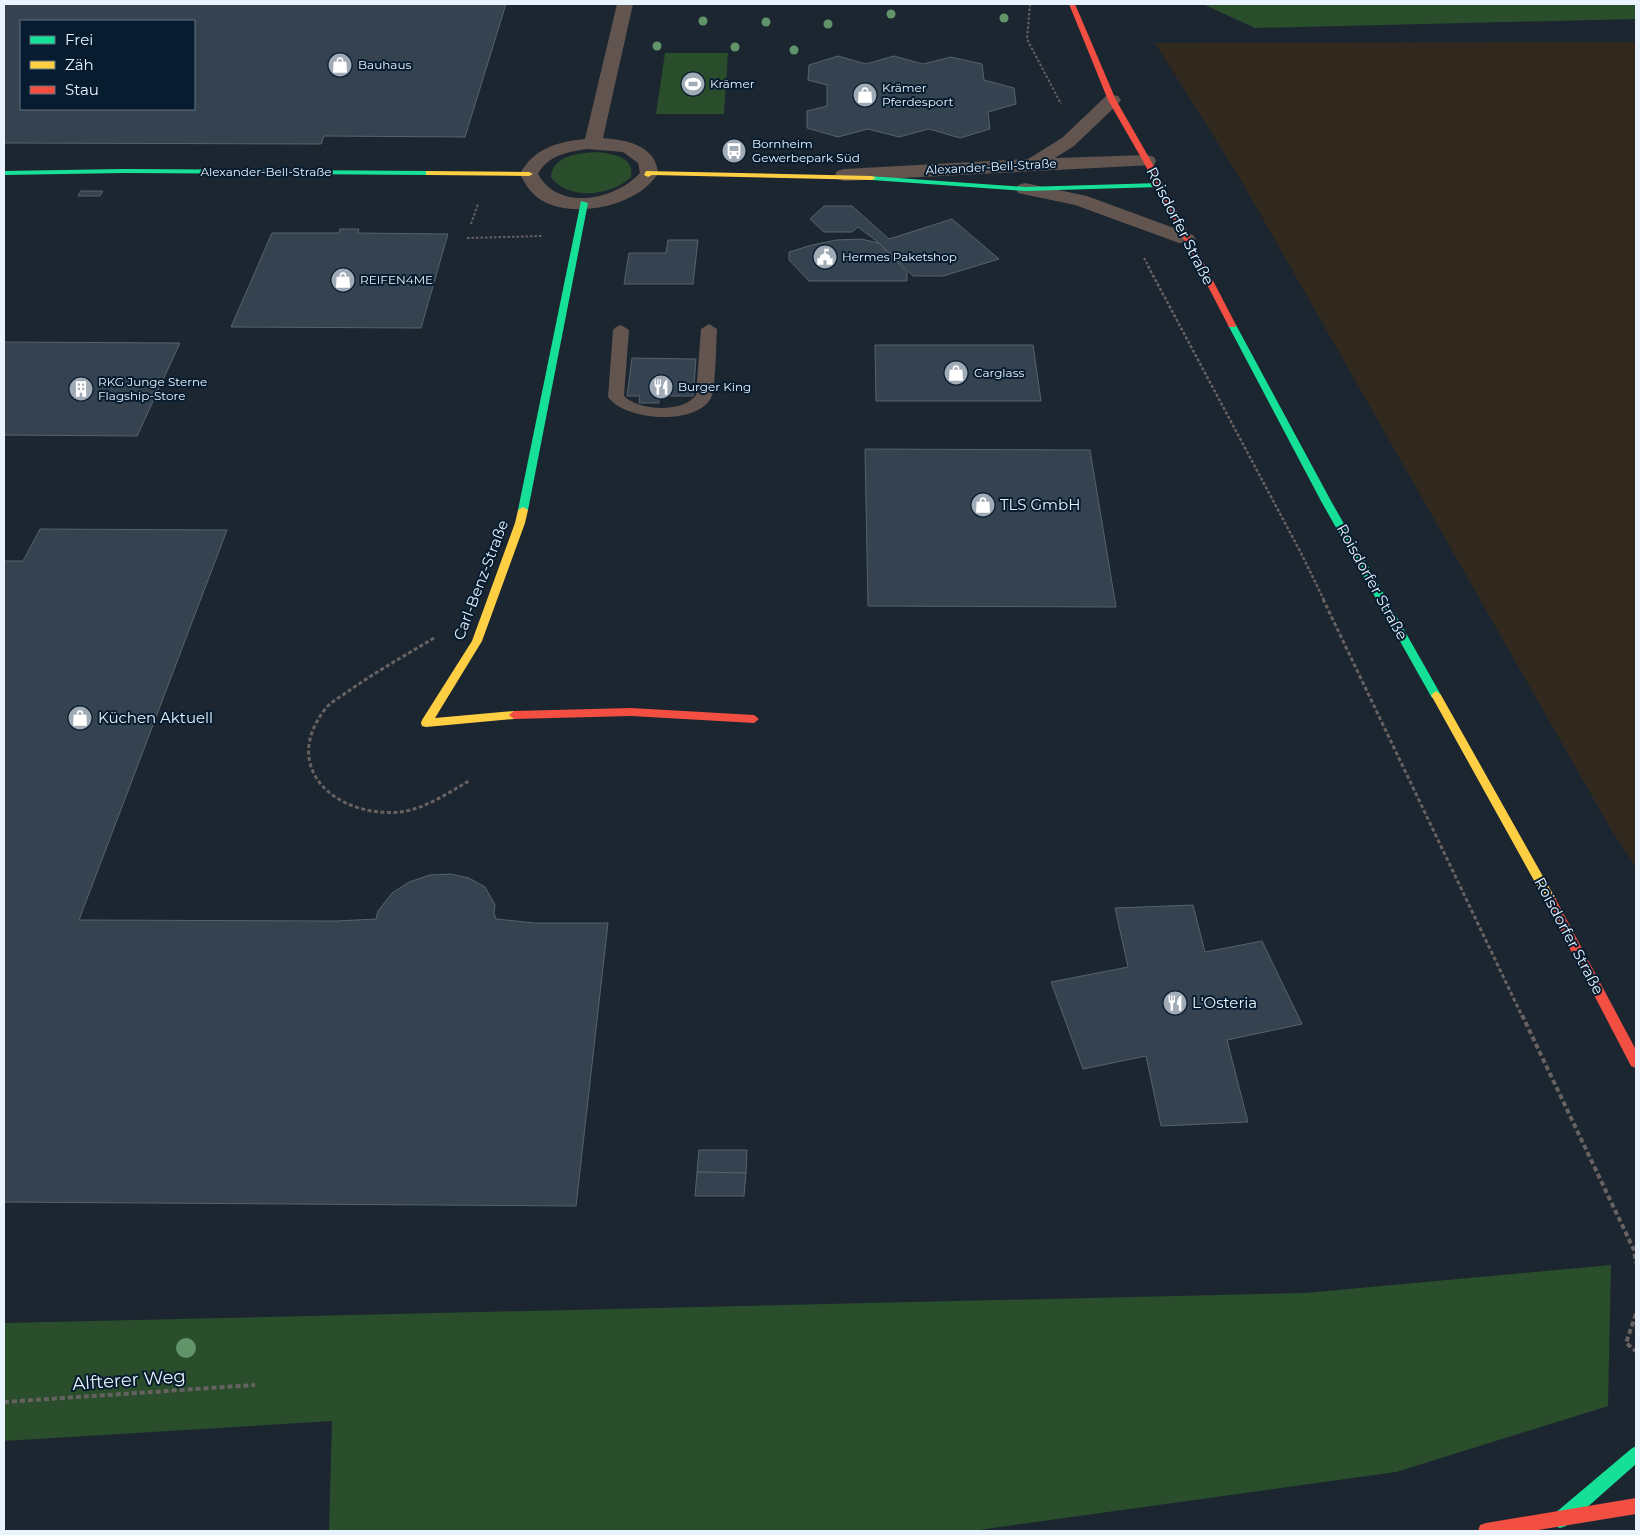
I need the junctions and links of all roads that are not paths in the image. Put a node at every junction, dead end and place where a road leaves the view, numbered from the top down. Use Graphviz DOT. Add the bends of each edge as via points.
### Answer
graph roads {
  1 [pos="625,4"];
  2 [pos="1072,4"];
  3 [pos="1112,100"];
  4 [pos="593,143"];
  5 [pos="1147,161"];
  6 [pos="1030,164"];
  7 [pos="4,172"];
  8 [pos="529,174"];
  9 [pos="649,174"];
  10 [pos="836,176"];
  11 [pos="1159,185"];
  12 [pos="1025,189"];
  13 [pos="584,203"];
  14 [pos="1186,239"];
  15 [pos="709,329"];
  16 [pos="621,330"];
  17 [pos="754,719"];
  18 [pos="1636,1062"];
  19 [pos="1636,1454"];
  20 [pos="1636,1506"];
  21 [pos="1560,1520"];
  22 [pos="1486,1531"];
  1 -- 4 [label="street"];
  2 -- 3 [label="main road, Roisdorfer Straße"];
  3 -- 5 [label="main road, Roisdorfer Straße"];
  3 -- 6 [label="street" via="1068,142"];
  4 -- 8 [label="street" via="570,145 550,152 536,162"];
  4 -- 9 [label="street" via="635,151 647,161"];
  5 -- 6 [label="street, Alexander-Bell-Straße"];
  5 -- 11 [label="main road, Roisdorfer Straße"];
  6 -- 10 [label="street, Alexander-Bell-Straße"];
  7 -- 8 [label="main road, Alexander-Bell-Straße"];
  8 -- 13 [label="street" via="532,185 542,194"];
  9 -- 10 [label="main road, Alexander-Bell-Straße"];
  9 -- 13 [label="street" via="642,184 627,194 606,201"];
  10 -- 12 [label="main road, Alexander-Bell-Straße"];
  11 -- 12 [label="main road, Alexander-Bell-Straße"];
  11 -- 14 [label="main road, Roisdorfer Straße"];
  12 -- 14 [label="street, Alexander-Bell-Straße" via="1080,200"];
  13 -- 17 [label="main road, Carl-Benz-Straße" via="520,523 477,640 426,723 533,713 708,714"];
  14 -- 18 [label="main road, Roisdorfer Straße" via="1331,510 1544,888"];
  15 -- 16 [label="lane" via="704,396 698,405 688,409 655,411 628,408 616,396"];
  19 -- 21 [label="main road"];
  20 -- 21 [label="main road"];
  21 -- 22 [label="main road"];
}
